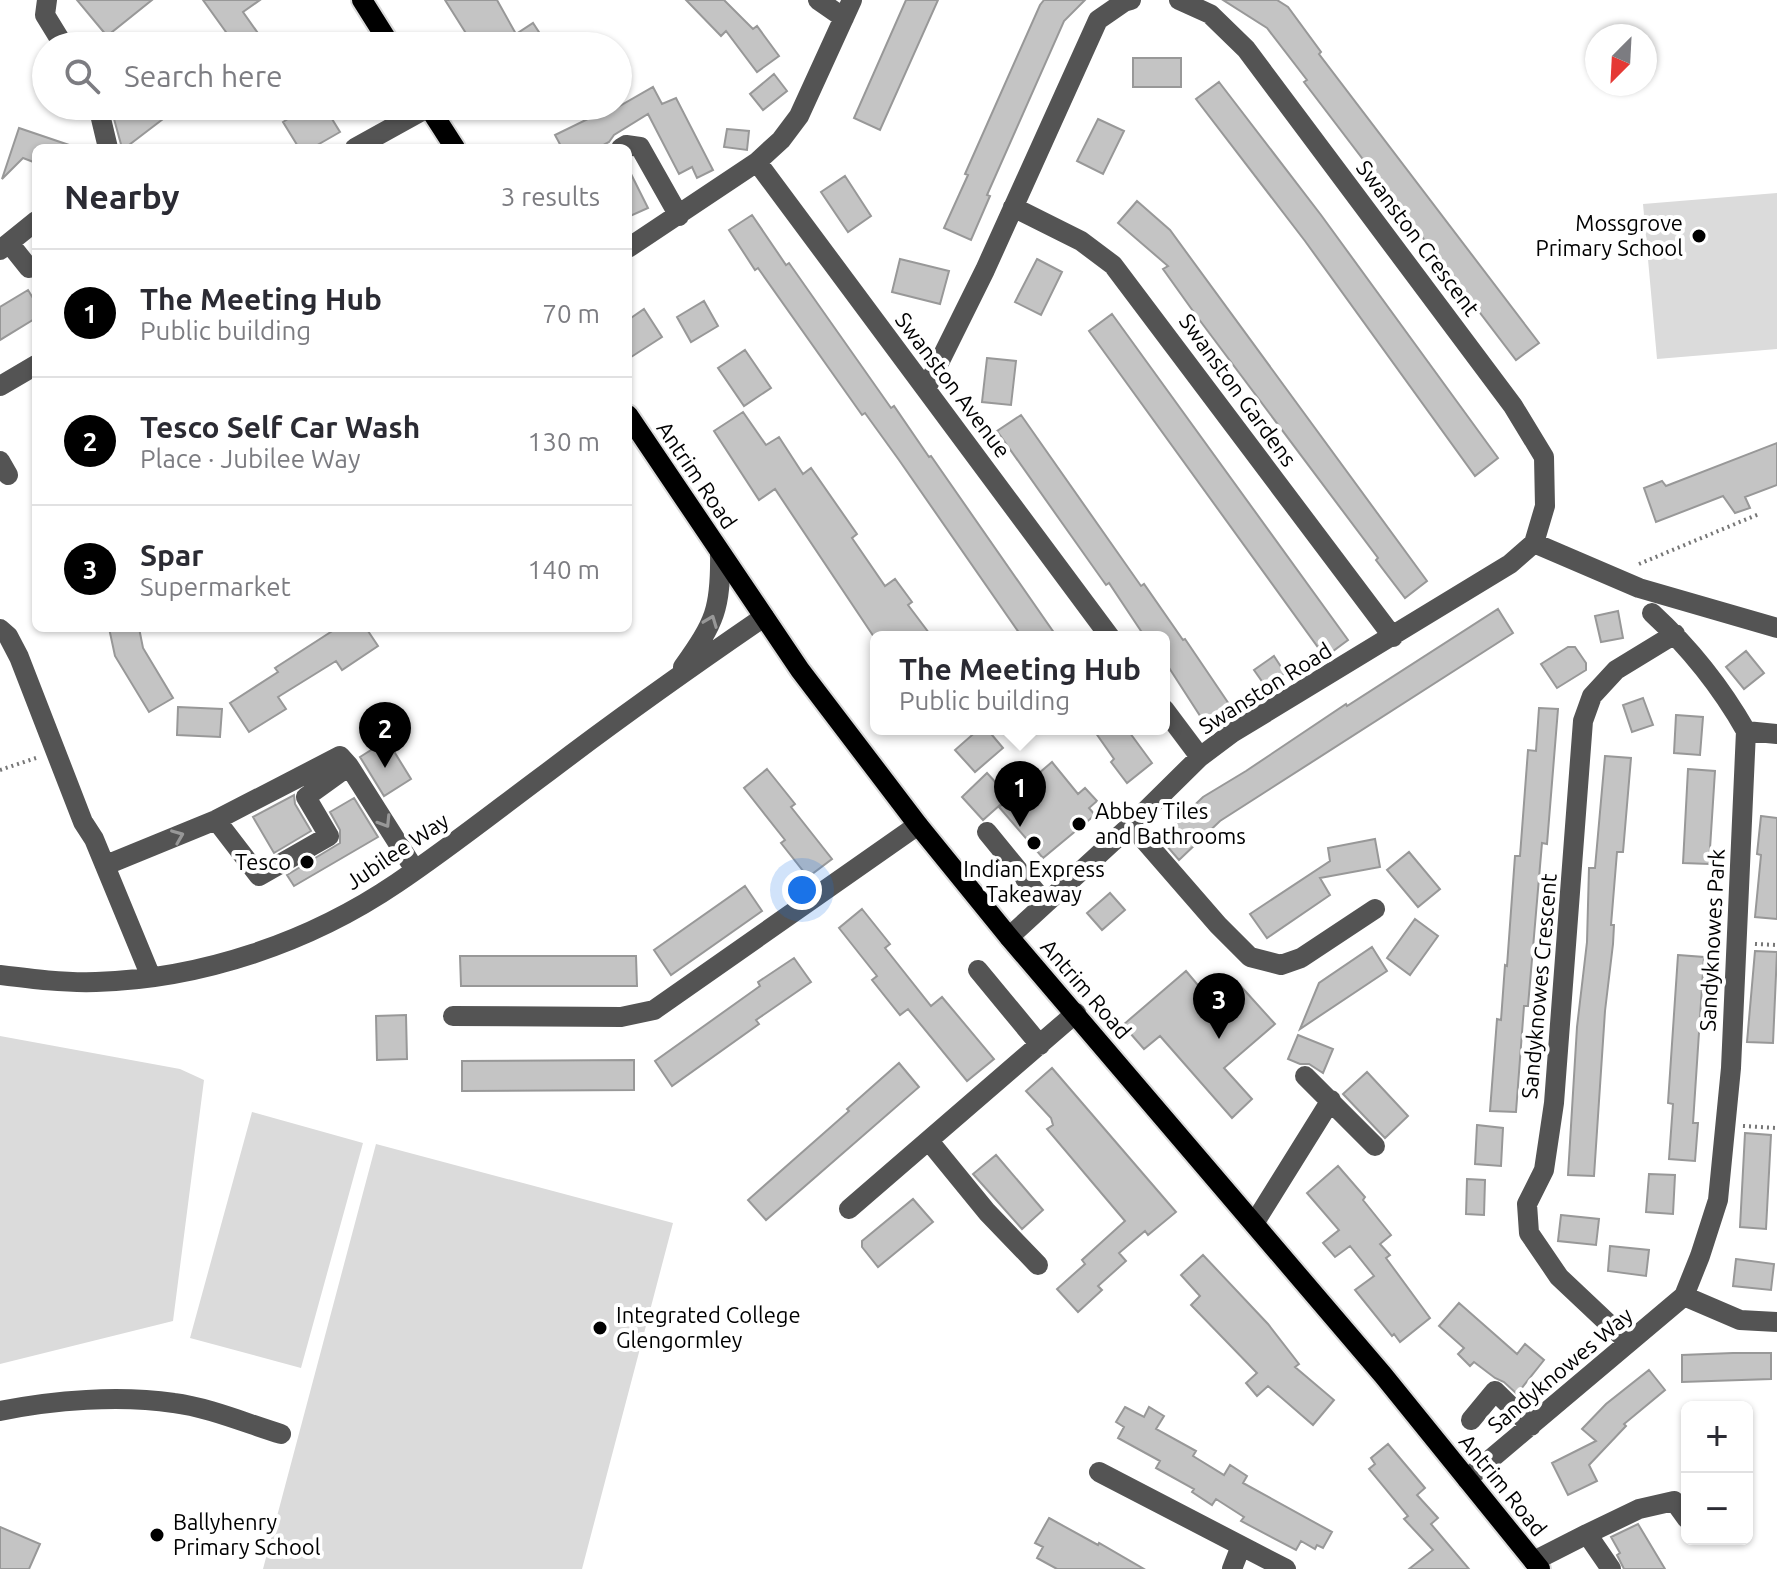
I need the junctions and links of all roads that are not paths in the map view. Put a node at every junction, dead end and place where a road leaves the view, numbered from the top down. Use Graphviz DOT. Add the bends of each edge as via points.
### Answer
graph roads {
  1 [pos="47,0"];
  2 [pos="362,0"];
  3 [pos="818,0"];
  4 [pos="1131,0"];
  5 [pos="1179,0"];
  6 [pos="848,9"];
  7 [pos="55,32"];
  8 [pos="382,32"];
  9 [pos="101,120"];
  10 [pos="404,120"];
  11 [pos="437,120"];
  12 [pos="107,144"];
  13 [pos="362,144"];
  14 [pos="452,144"];
  15 [pos="632,146"];
  16 [pos="757,162"];
  17 [pos="1013,207"];
  18 [pos="679,216"];
  19 [pos="32,224"];
  20 [pos="632,245"];
  21 [pos="4,246"];
  22 [pos="29,268"];
  23 [pos="32,367"];
  24 [pos="0,386"];
  25 [pos="926,389"];
  26 [pos="632,421"];
  27 [pos="1534,543"];
  28 [pos="720,553"];
  29 [pos="1652,613"];
  30 [pos="764,617"];
  31 [pos="1777,628"];
  32 [pos="0,629"];
  33 [pos="1106,631"];
  34 [pos="1675,634"];
  35 [pos="1393,637"];
  36 [pos="674,680"];
  37 [pos="1170,717"];
  38 [pos="1746,731"];
  39 [pos="1777,734"];
  40 [pos="1200,757"];
  41 [pos="349,766"];
  42 [pos="216,820"];
  43 [pos="918,825"];
  44 [pos="1131,825"];
  45 [pos="987,832"];
  46 [pos="106,865"];
  47 [pos="415,870"];
  48 [pos="1045,903"];
  49 [pos="1375,909"];
  50 [pos="1009,937"];
  51 [pos="978,970"];
  52 [pos="0,975"];
  53 [pos="151,977"];
  54 [pos="1076,1013"];
  55 [pos="453,1016"];
  56 [pos="1040,1045"];
  57 [pos="1305,1076"];
  58 [pos="1331,1100"];
  59 [pos="929,1141"];
  60 [pos="1375,1146"];
  61 [pos="849,1209"];
  62 [pos="1255,1222"];
  63 [pos="1038,1265"];
  64 [pos="1684,1296"];
  65 [pos="1777,1322"];
  66 [pos="1628,1342"];
  67 [pos="0,1411"];
  68 [pos="1471,1420"];
  69 [pos="1531,1426"];
  70 [pos="281,1434"];
  71 [pos="1099,1472"];
  72 [pos="1467,1479"];
  73 [pos="1681,1511"];
  74 [pos="1587,1534"];
  75 [pos="1241,1546"];
  76 [pos="1537,1565"];
  77 [pos="1232,1569"];
  78 [pos="1286,1569"];
  79 [pos="1611,1569"];
  1 -- 7 [label="street" via="45,15"];
  2 -- 8 [label="main road"];
  3 -- 6 [label="street"];
  4 -- 17 [label="street" via="1098,20"];
  5 -- 27 [label="street, Swanston Crescent" via="1210,14 1246,49 1513,406 1544,457 1545,506"];
  6 -- 16 [label="street" via="799,116"];
  9 -- 12 [label="street"];
  10 -- 13 [label="street"];
  11 -- 14 [label="main road"];
  15 -- 18 [label="street" via="640,147"];
  16 -- 18 [label="street"];
  16 -- 25 [label="street, Swanston Avenue"];
  17 -- 25 [label="street"];
  17 -- 35 [label="street, Swanston Gardens" via="1081,241 1113,265"];
  18 -- 20 [label="street"];
  19 -- 21 [label="street"];
  21 -- 22 [label="street"];
  23 -- 24 [label="street"];
  25 -- 33 [label="street, Swanston Avenue"];
  26 -- 28 [label="main road, Antrim Road"];
  27 -- 31 [label="street" via="1639,588"];
  27 -- 35 [label="street, Swanston Road" via="1510,564"];
  28 -- 30 [label="main road, Antrim Road"];
  36 -- 28 [label="street, one-way" via="710,629 720,598"];
  29 -- 34 [label="street"];
  30 -- 36 [label="street, Jubilee Way"];
  30 -- 43 [label="main road, Antrim Road"];
  32 -- 46 [label="street" via="19,657 83,822"];
  34 -- 38 [label="street"];
  34 -- 66 [label="street, Sandyknowes Crescent" via="1616,670 1592,696 1583,721 1554,1103 1544,1170 1527,1204 1529,1233 1559,1277"];
  35 -- 40 [label="street, Swanston Road"];
  36 -- 47 [label="street, Jubilee Way"];
  37 -- 40 [label="street"];
  38 -- 39 [label="street"];
  38 -- 64 [label="street, Sandyknowes Park" via="1731,1068 1718,1200"];
  40 -- 44 [label="street, Swanston Road"];
  41 -- 42 [label="street" via="340,756"];
  41 -- 42 [label="street" via="306,797 329,836 259,876"];
  41 -- 47 [label="street, one-way"];
  46 -- 42 [label="street, one-way"];
  43 -- 50 [label="main road, Antrim Road"];
  43 -- 55 [label="street" via="654,1010 621,1017"];
  44 -- 48 [label="street, Swanston Road"];
  44 -- 49 [label="street" via="1250,957 1281,965"];
  45 -- 48 [label="street"];
  46 -- 53 [label="street"];
  47 -- 53 [label="street, Jubilee Way" via="339,917 278,946"];
  48 -- 50 [label="street, Swanston Road"];
  50 -- 54 [label="main road, Antrim Road"];
  51 -- 56 [label="street"];
  52 -- 53 [label="street, Jubilee Way" via="97,982"];
  54 -- 56 [label="street"];
  54 -- 62 [label="main road, Antrim Road"];
  56 -- 59 [label="street"];
  57 -- 58 [label="street"];
  58 -- 60 [label="street"];
  58 -- 62 [label="street"];
  59 -- 61 [label="street"];
  59 -- 63 [label="street"];
  62 -- 72 [label="main road, Antrim Road"];
  64 -- 65 [label="street" via="1740,1320"];
  64 -- 66 [label="street, Sandyknowes Way"];
  66 -- 69 [label="street, Sandyknowes Way"];
  67 -- 70 [label="street" via="39,1403 174,1403"];
  68 -- 69 [label="street" via="1495,1391"];
  69 -- 72 [label="street, Sandyknowes Way"];
  71 -- 75 [label="street"];
  72 -- 76 [label="main road, Antrim Road"];
  73 -- 74 [label="street" via="1674,1501 1639,1509"];
  74 -- 76 [label="street"];
  74 -- 79 [label="street"];
  75 -- 77 [label="street"];
  75 -- 78 [label="street"];
}
